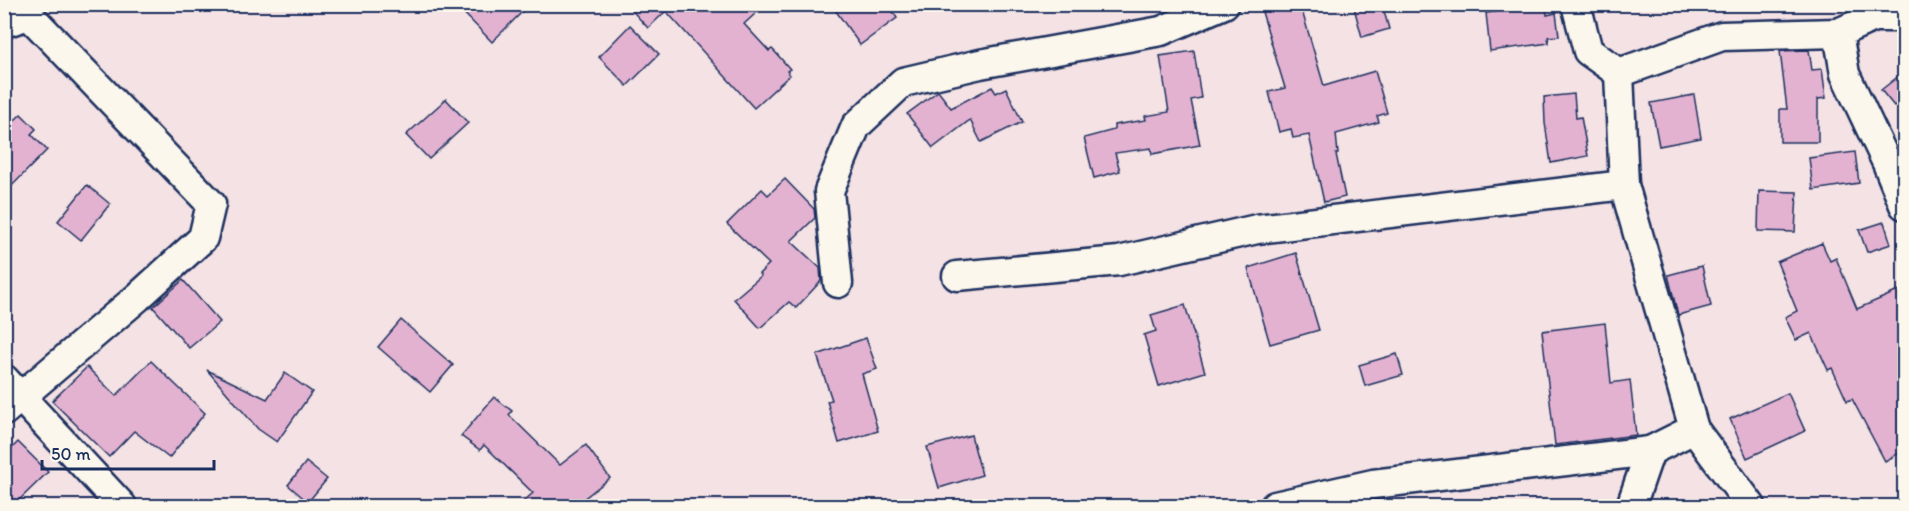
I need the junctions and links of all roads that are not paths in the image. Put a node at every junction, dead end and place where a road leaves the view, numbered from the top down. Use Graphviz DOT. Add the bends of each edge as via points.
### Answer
graph roads {
  1 [pos="1224,4"];
  2 [pos="1575,4"];
  3 [pos="21,14"];
  4 [pos="1905,17"];
  5 [pos="1838,33"];
  6 [pos="1619,73"];
  7 [pos="1624,185"];
  8 [pos="1905,205"];
  9 [pos="957,276"];
  10 [pos="838,283"];
  11 [pos="10,395"];
  12 [pos="1694,429"];
  13 [pos="1650,451"];
  14 [pos="122,507"];
  15 [pos="1275,507"];
  16 [pos="1631,507"];
  17 [pos="1751,507"];
  1 -- 10 [label="street" via="1161,31 903,82 856,126 829,191"];
  2 -- 6 [label="street" via="1588,51"];
  3 -- 11 [label="street" via="211,204 202,238 138,297"];
  4 -- 5 [label="street" via="1874,17"];
  5 -- 6 [label="street" via="1722,36"];
  5 -- 8 [label="street" via="1845,74"];
  6 -- 7 [label="street"];
  7 -- 9 [label="street" via="1257,230 1119,261"];
  7 -- 12 [label="street"];
  11 -- 14 [label="street"];
  12 -- 13 [label="street"];
  12 -- 17 [label="street"];
  13 -- 15 [label="street" via="1373,484"];
  13 -- 16 [label="street"];
}
